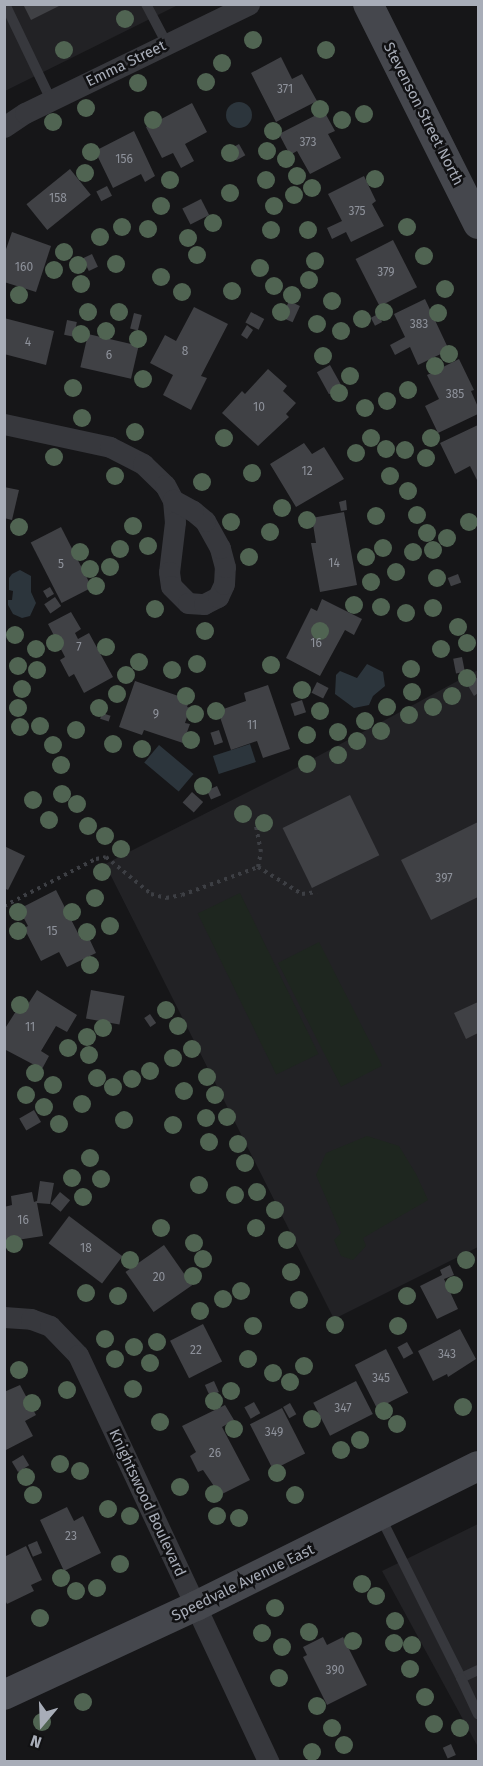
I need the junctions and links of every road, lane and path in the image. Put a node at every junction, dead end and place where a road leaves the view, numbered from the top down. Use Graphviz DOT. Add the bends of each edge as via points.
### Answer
graph roads {
  1 [pos="5,4"];
  2 [pos="146,4"];
  3 [pos="249,4"];
  4 [pos="368,4"];
  5 [pos="167,44"];
  6 [pos="51,100"];
  7 [pos="4,127"];
  8 [pos="478,224"];
  9 [pos="4,424"];
  10 [pos="172,500"];
  11 [pos="256,826"];
  12 [pos="258,867"];
  13 [pos="317,892"];
  14 [pos="4,906"];
  15 [pos="4,1317"];
  16 [pos="478,1466"];
  17 [pos="380,1515"];
  18 [pos="196,1606"];
  19 [pos="478,1670"];
  20 [pos="461,1678"];
  21 [pos="4,1695"];
  22 [pos="478,1714"];
  23 [pos="269,1761"];
  1 -- 6 [label="lane"];
  2 -- 5 [label="lane"];
  3 -- 5 [label="street, Emma Street"];
  4 -- 8 [label="main road, Stevenson Street North"];
  5 -- 6 [label="street, Emma Street"];
  6 -- 7 [label="street, Emma Street"];
  9 -- 10 [label="street" via="92,442 127,454 158,476"];
  10 -- 10 [label="street" via="205,521 220,548 224,584 218,597 204,604 188,603 171,586 169,572 175,542"];
  11 -- 12 [label="path" via="261,852"];
  12 -- 13 [label="path" via="302,894"];
  12 -- 14 [label="path" via="223,882 166,898 151,894 106,857"];
  15 -- 18 [label="street, Knightswood Boulevard" via="31,1319 50,1326 78,1355"];
  16 -- 17 [label="main road, Speedvale Avenue East"];
  17 -- 18 [label="main road, Speedvale Avenue East"];
  17 -- 20 [label="lane"];
  18 -- 21 [label="main road, Speedvale Avenue East"];
  18 -- 23 [label="street, Knightswood Boulevard"];
  19 -- 20 [label="lane"];
  20 -- 22 [label="lane"];
}
